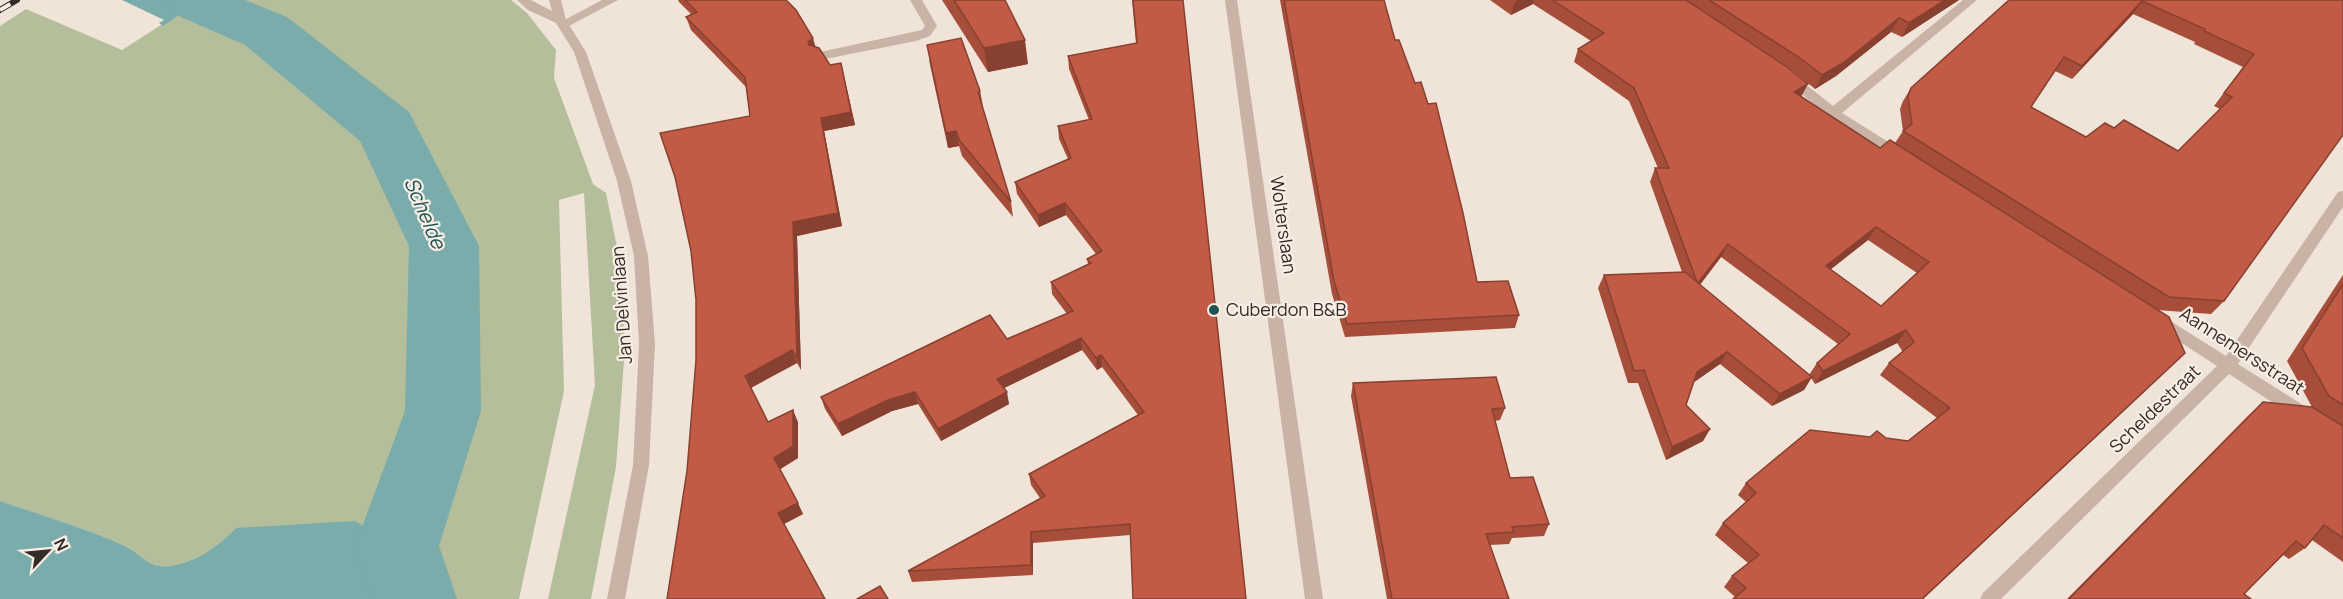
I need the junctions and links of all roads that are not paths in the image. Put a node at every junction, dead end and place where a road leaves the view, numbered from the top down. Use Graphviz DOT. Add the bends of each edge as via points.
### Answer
graph roads {
  1 [pos="523,0"];
  2 [pos="555,0"];
  3 [pos="612,0"];
  4 [pos="916,0"];
  5 [pos="1232,0"];
  6 [pos="1971,0"];
  7 [pos="561,22"];
  8 [pos="820,56"];
  9 [pos="1777,70"];
  10 [pos="1833,113"];
  11 [pos="1911,163"];
  12 [pos="2343,196"];
  13 [pos="2150,315"];
  14 [pos="2228,365"];
  15 [pos="2313,420"];
  16 [pos="616,599"];
  17 [pos="1314,599"];
  18 [pos="1989,599"];
  1 -- 7 [label="street"];
  2 -- 7 [label="street, Jan Delvinlaan"];
  3 -- 7 [label="street"];
  4 -- 8 [label="street" via="931,26 926,33"];
  5 -- 17 [label="street, Wolterslaan"];
  6 -- 10 [label="street"];
  7 -- 16 [label="street, Jan Delvinlaan" via="580,52 624,181 641,256 647,344 640,465"];
  9 -- 10 [label="street"];
  10 -- 11 [label="street"];
  12 -- 14 [label="street, Scheldestraat"];
  13 -- 14 [label="street, Aannemersstraat"];
  14 -- 15 [label="street, Aannemersstraat"];
  14 -- 18 [label="street, Scheldestraat"];
}
